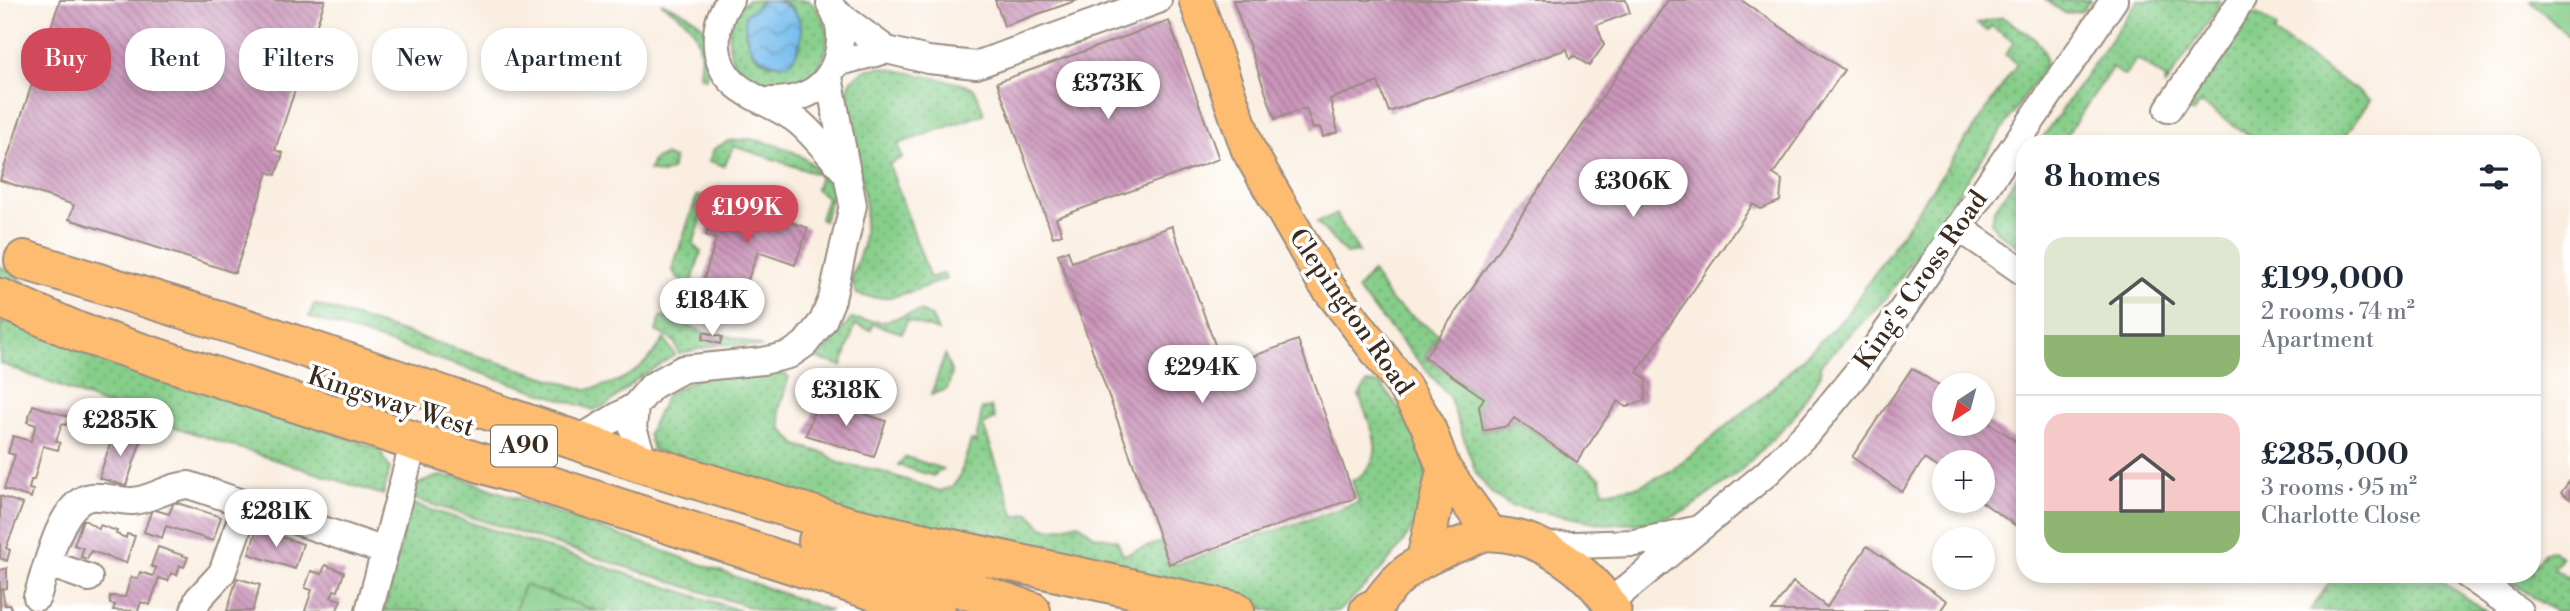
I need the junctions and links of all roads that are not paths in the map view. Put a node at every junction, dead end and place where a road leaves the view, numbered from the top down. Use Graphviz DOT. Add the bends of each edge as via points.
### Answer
graph roads {
  1 [pos="730,0"];
  2 [pos="1158,0"];
  3 [pos="1196,0"];
  4 [pos="2113,0"];
  5 [pos="2242,0"];
  6 [pos="831,6"];
  7 [pos="887,50"];
  8 [pos="832,70"];
  9 [pos="768,101"];
  10 [pos="2168,109"];
  11 [pos="2021,135"];
  12 [pos="2016,142"];
  13 [pos="849,177"];
  14 [pos="1958,227"];
  15 [pos="12,254"];
  16 [pos="2016,267"];
  17 [pos="0,298"];
  18 [pos="635,406"];
  19 [pos="414,441"];
  20 [pos="576,441"];
  21 [pos="645,464"];
  22 [pos="1444,469"];
  23 [pos="246,505"];
  24 [pos="1695,530"];
  25 [pos="1490,533"];
  26 [pos="1545,546"];
  27 [pos="385,551"];
  28 [pos="1424,557"];
  29 [pos="48,564"];
  30 [pos="89,578"];
  31 [pos="2479,583"];
  32 [pos="37,597"];
  33 [pos="1612,607"];
  34 [pos="1372,610"];
  35 [pos="194,611"];
  36 [pos="369,611"];
  37 [pos="858,611"];
  38 [pos="936,611"];
  39 [pos="1031,611"];
  40 [pos="1235,611"];
  41 [pos="2519,611"];
  1 -- 9 [label="street" via="717,25 720,61 733,83"];
  2 -- 7 [label="street" via="976,65"];
  3 -- 22 [label="main road, Clepington Road" via="1248,149 1324,282 1427,424"];
  4 -- 11 [label="street, King's Cross Road"];
  5 -- 10 [label="street"];
  6 -- 7 [label="street"];
  6 -- 8 [label="street" via="841,37"];
  7 -- 8 [label="street"];
  8 -- 9 [label="street" via="812,92 791,100"];
  8 -- 13 [label="street"];
  9 -- 13 [label="street" via="800,123"];
  12 -- 14 [label="street, King's Cross Road"];
  13 -- 18 [label="street" via="853,205 832,299 805,344 789,355 762,361 683,369 652,386"];
  14 -- 16 [label="street"];
  14 -- 24 [label="street, King's Cross Road" via="1860,369 1811,429 1767,473"];
  15 -- 20 [label="highway, A90" via="268,335"];
  15 -- 39 [label="highway, Kingsway West / A90" via="152,319 325,381"];
  17 -- 19 [label="highway, Kingsway West / A90" via="78,332"];
  18 -- 20 [label="street"];
  18 -- 21 [label="street" via="634,429"];
  19 -- 27 [label="street"];
  19 -- 37 [label="highway, A90"];
  19 -- 38 [label="highway, Kingsway West / A90"];
  20 -- 21 [label="highway, A90"];
  21 -- 40 [label="highway, A90" via="848,526"];
  22 -- 25 [label="main road, Clepington Road"];
  22 -- 28 [label="main road"];
  23 -- 27 [label="street"];
  23 -- 29 [label="street" via="189,485 172,485 143,500 128,502 89,497 65,516"];
  23 -- 35 [label="street" via="222,573 198,599"];
  24 -- 26 [label="street" via="1634,543"];
  24 -- 33 [label="street, King's Cross Road"];
  25 -- 26 [label="main road"];
  25 -- 28 [label="main road"];
  26 -- 33 [label="main road" via="1582,572"];
  27 -- 36 [label="street"];
  28 -- 34 [label="main road"];
  29 -- 30 [label="street"];
  29 -- 32 [label="street"];
  31 -- 41 [label="street"];
}
